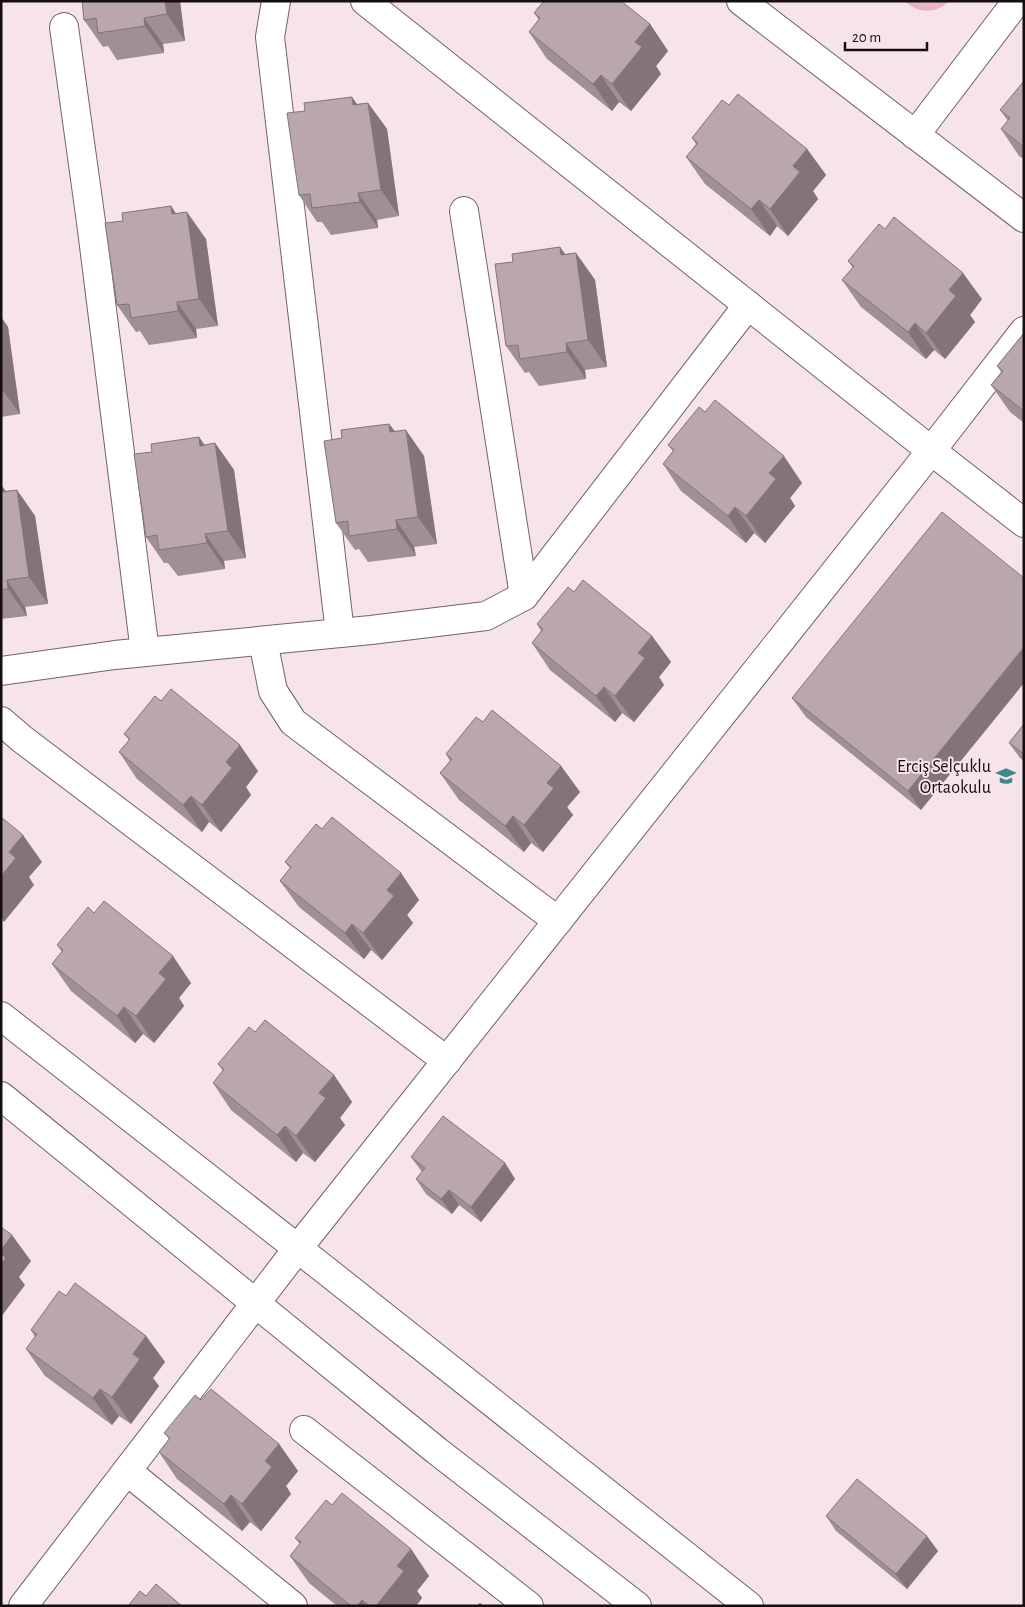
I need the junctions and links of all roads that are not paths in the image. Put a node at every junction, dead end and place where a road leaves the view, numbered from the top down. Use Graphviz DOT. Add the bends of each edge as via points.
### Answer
graph roads {
  1 [pos="276,1"];
  2 [pos="364,1"];
  3 [pos="741,1"];
  4 [pos="1017,1"];
  5 [pos="64,27"];
  6 [pos="915,135"];
  7 [pos="464,211"];
  8 [pos="1024,218"];
  9 [pos="748,305"];
  10 [pos="1024,331"];
  11 [pos="931,451"];
  12 [pos="1024,523"];
  13 [pos="524,596"];
  14 [pos="340,633"];
  15 [pos="264,640"];
  16 [pos="145,652"];
  17 [pos="1,671"];
  18 [pos="1,721"];
  19 [pos="558,921"];
  20 [pos="1,1016"];
  21 [pos="447,1061"];
  22 [pos="1,1096"];
  23 [pos="298,1248"];
  24 [pos="256,1303"];
  25 [pos="304,1430"];
  26 [pos="127,1471"];
  27 [pos="23,1606"];
  28 [pos="292,1606"];
  29 [pos="529,1606"];
  30 [pos="637,1606"];
  31 [pos="749,1606"];
  1 -- 14 [label="street" via="270,38"];
  2 -- 9 [label="street"];
  3 -- 6 [label="street"];
  4 -- 6 [label="street"];
  5 -- 16 [label="street"];
  6 -- 8 [label="street"];
  7 -- 13 [label="street"];
  9 -- 11 [label="street"];
  9 -- 13 [label="street"];
  10 -- 11 [label="street"];
  11 -- 12 [label="street"];
  11 -- 19 [label="street"];
  13 -- 14 [label="street" via="486,616"];
  14 -- 15 [label="street"];
  15 -- 16 [label="street"];
  15 -- 19 [label="street" via="273,692 293,722"];
  16 -- 17 [label="street"];
  18 -- 21 [label="street"];
  19 -- 21 [label="street"];
  20 -- 23 [label="street"];
  21 -- 23 [label="street"];
  22 -- 24 [label="street"];
  23 -- 24 [label="street"];
  23 -- 31 [label="street"];
  24 -- 26 [label="street"];
  24 -- 30 [label="street" via="437,1451"];
  25 -- 29 [label="street"];
  26 -- 27 [label="street"];
  26 -- 28 [label="street"];
}
